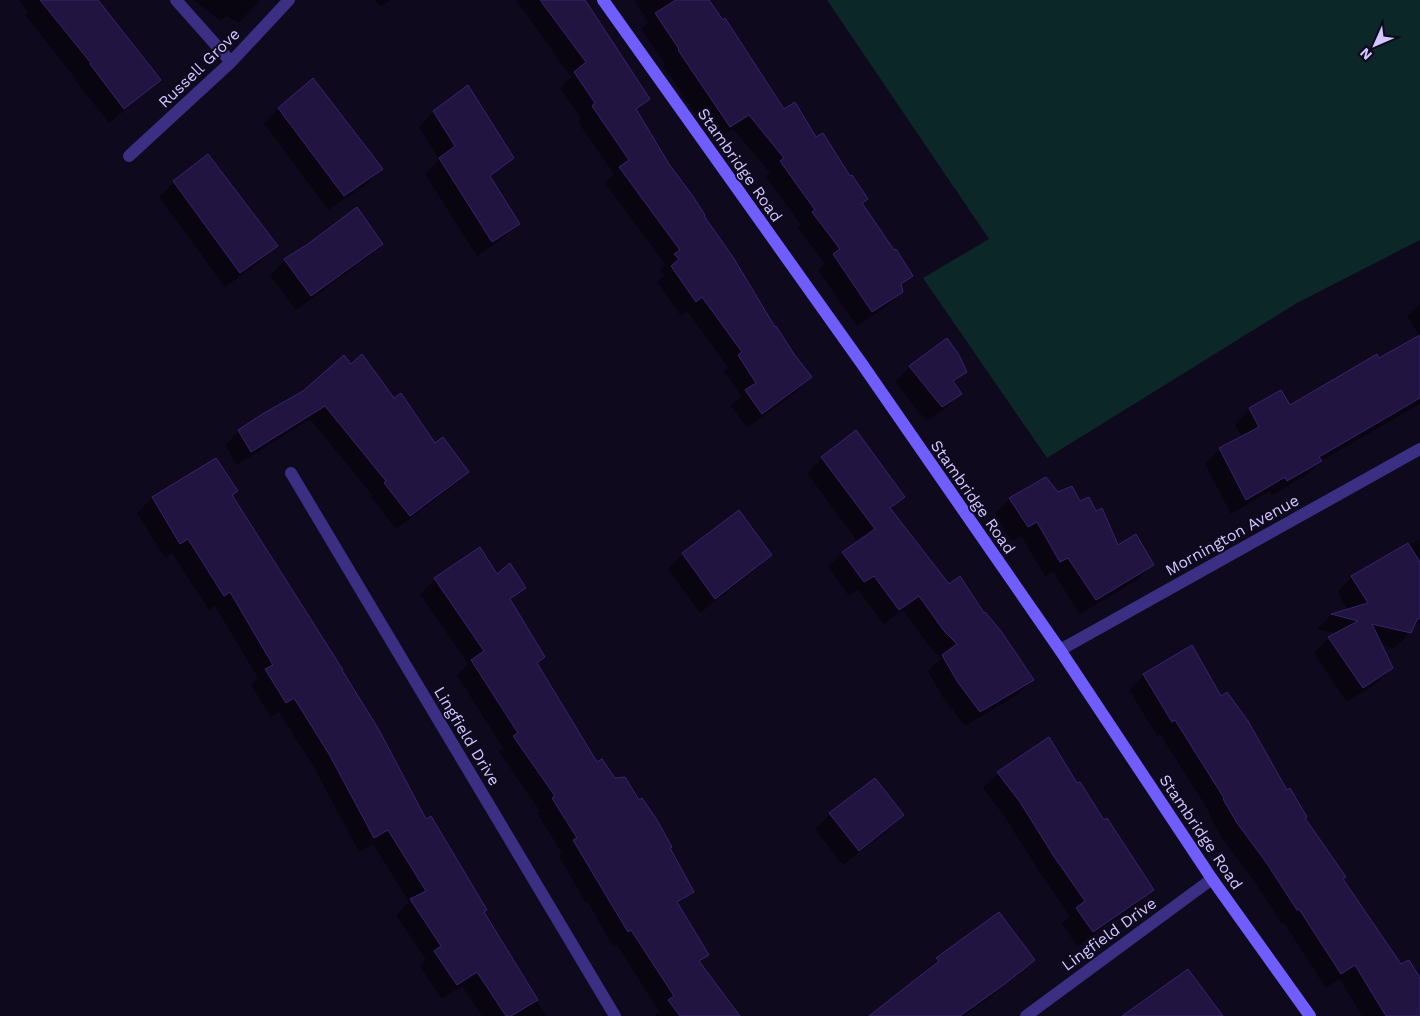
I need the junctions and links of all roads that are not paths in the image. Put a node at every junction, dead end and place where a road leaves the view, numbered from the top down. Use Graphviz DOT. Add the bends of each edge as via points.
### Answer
graph roads {
  1 [pos="176,0"];
  2 [pos="289,0"];
  3 [pos="604,0"];
  4 [pos="231,62"];
  5 [pos="129,156"];
  6 [pos="1420,449"];
  7 [pos="292,474"];
  8 [pos="1060,650"];
  9 [pos="1212,879"];
  10 [pos="615,1016"];
  11 [pos="1026,1016"];
  12 [pos="1310,1016"];
  1 -- 4 [label="street"];
  2 -- 4 [label="street, Russell Grove"];
  3 -- 8 [label="street, Stambridge Road"];
  4 -- 5 [label="street, Russell Grove"];
  6 -- 8 [label="street, Mornington Avenue"];
  7 -- 10 [label="street, Lingfield Drive"];
  8 -- 9 [label="street, Stambridge Road"];
  9 -- 11 [label="street, Lingfield Drive"];
  9 -- 12 [label="street, Stambridge Road"];
}
